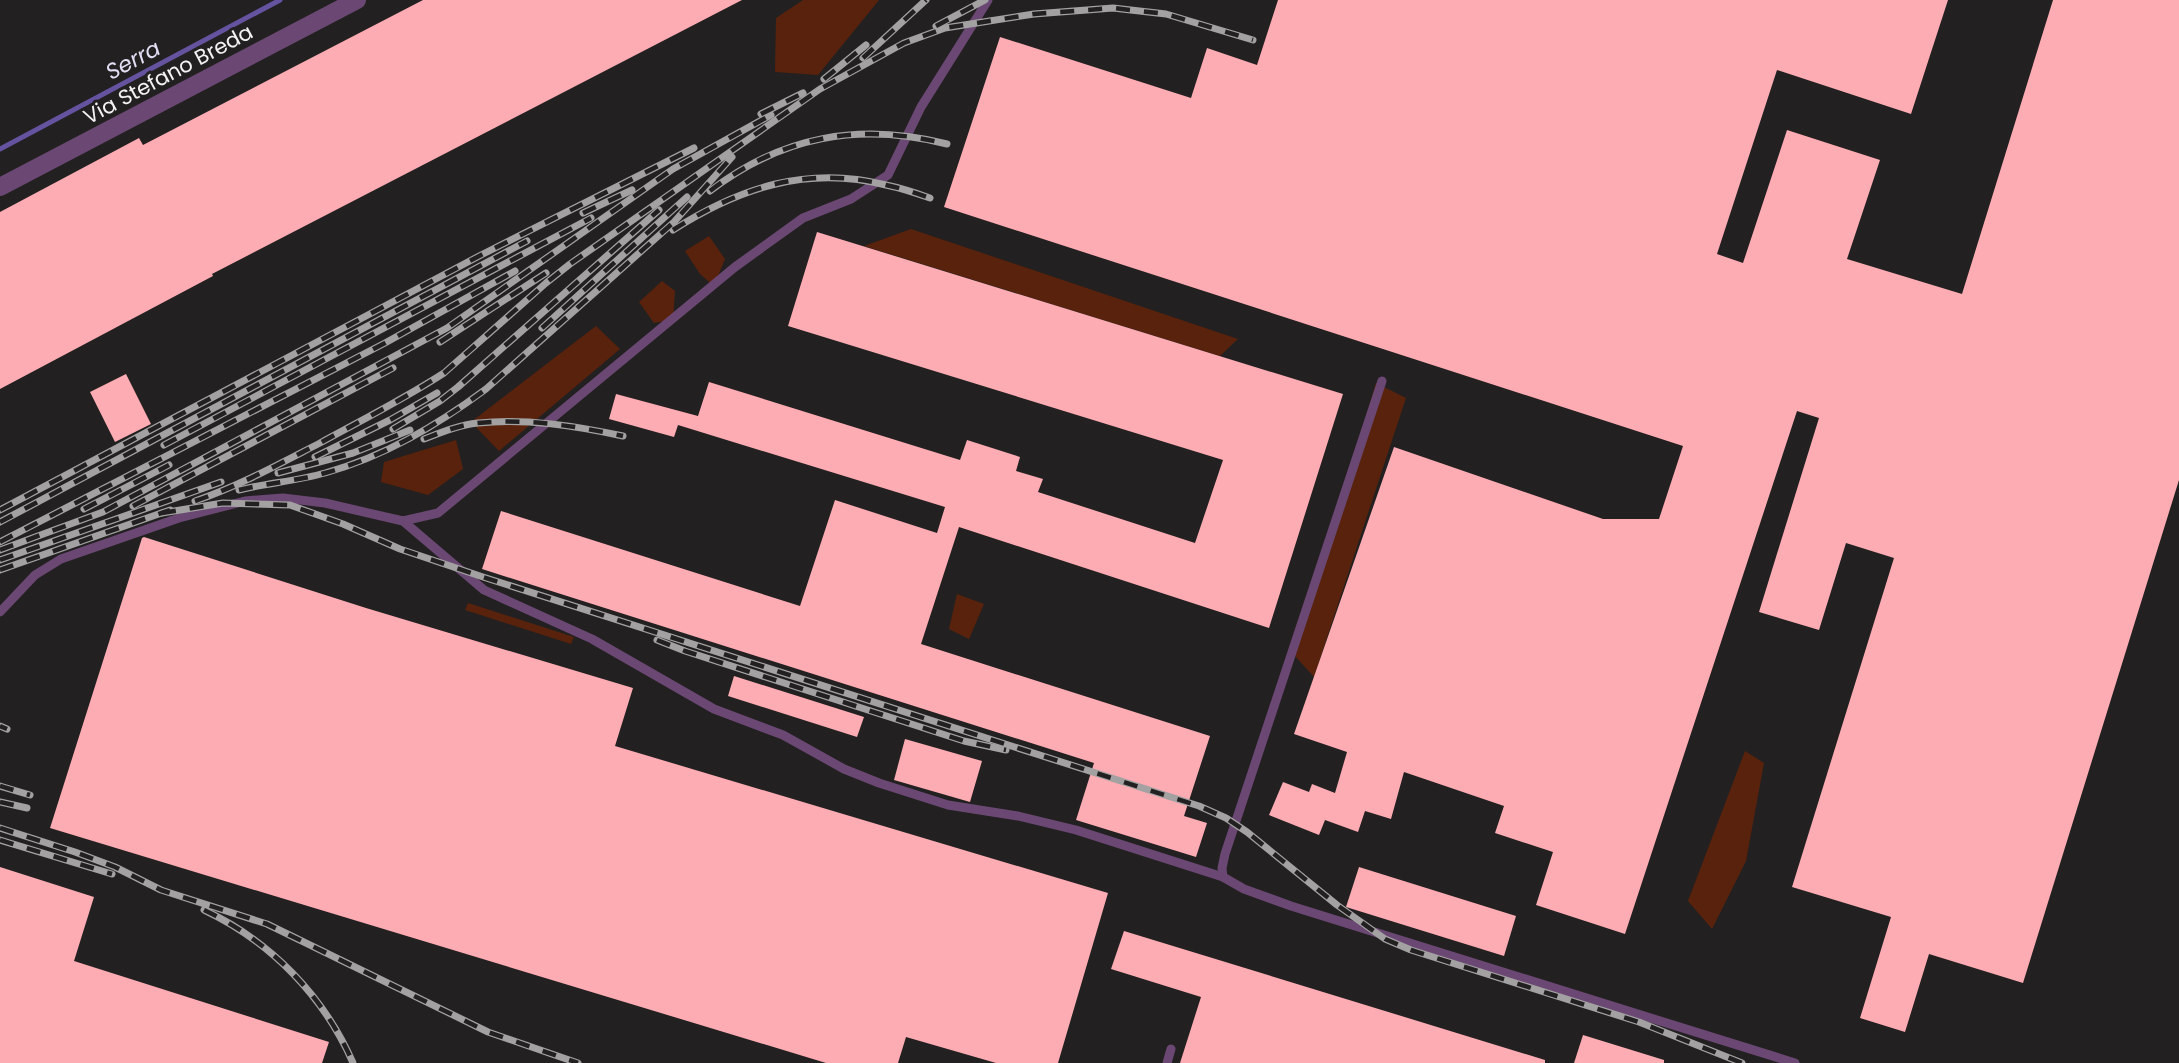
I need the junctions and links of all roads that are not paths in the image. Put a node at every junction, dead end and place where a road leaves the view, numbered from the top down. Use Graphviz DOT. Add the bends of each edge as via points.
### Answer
graph roads {
  1 [pos="357,0"];
  2 [pos="988,0"];
  3 [pos="0,187"];
  4 [pos="1382,381"];
  5 [pos="403,521"];
  6 [pos="0,612"];
  7 [pos="1223,877"];
  8 [pos="1171,1049"];
  9 [pos="1167,1063"];
  10 [pos="1795,1063"];
  1 -- 3 [label="street, Via Stefano Breda"];
  2 -- 5 [label="lane" via="921,107 888,175 851,199 803,218 735,267 438,513"];
  4 -- 7 [label="lane" via="1225,854"];
  5 -- 6 [label="lane" via="325,503 283,498 245,501 179,518 61,559 35,575"];
  5 -- 7 [label="lane" via="484,591 592,639 714,709 783,735 844,769 948,805 1076,830"];
  7 -- 10 [label="lane" via="1291,906"];
  8 -- 9 [label="lane"];
}
